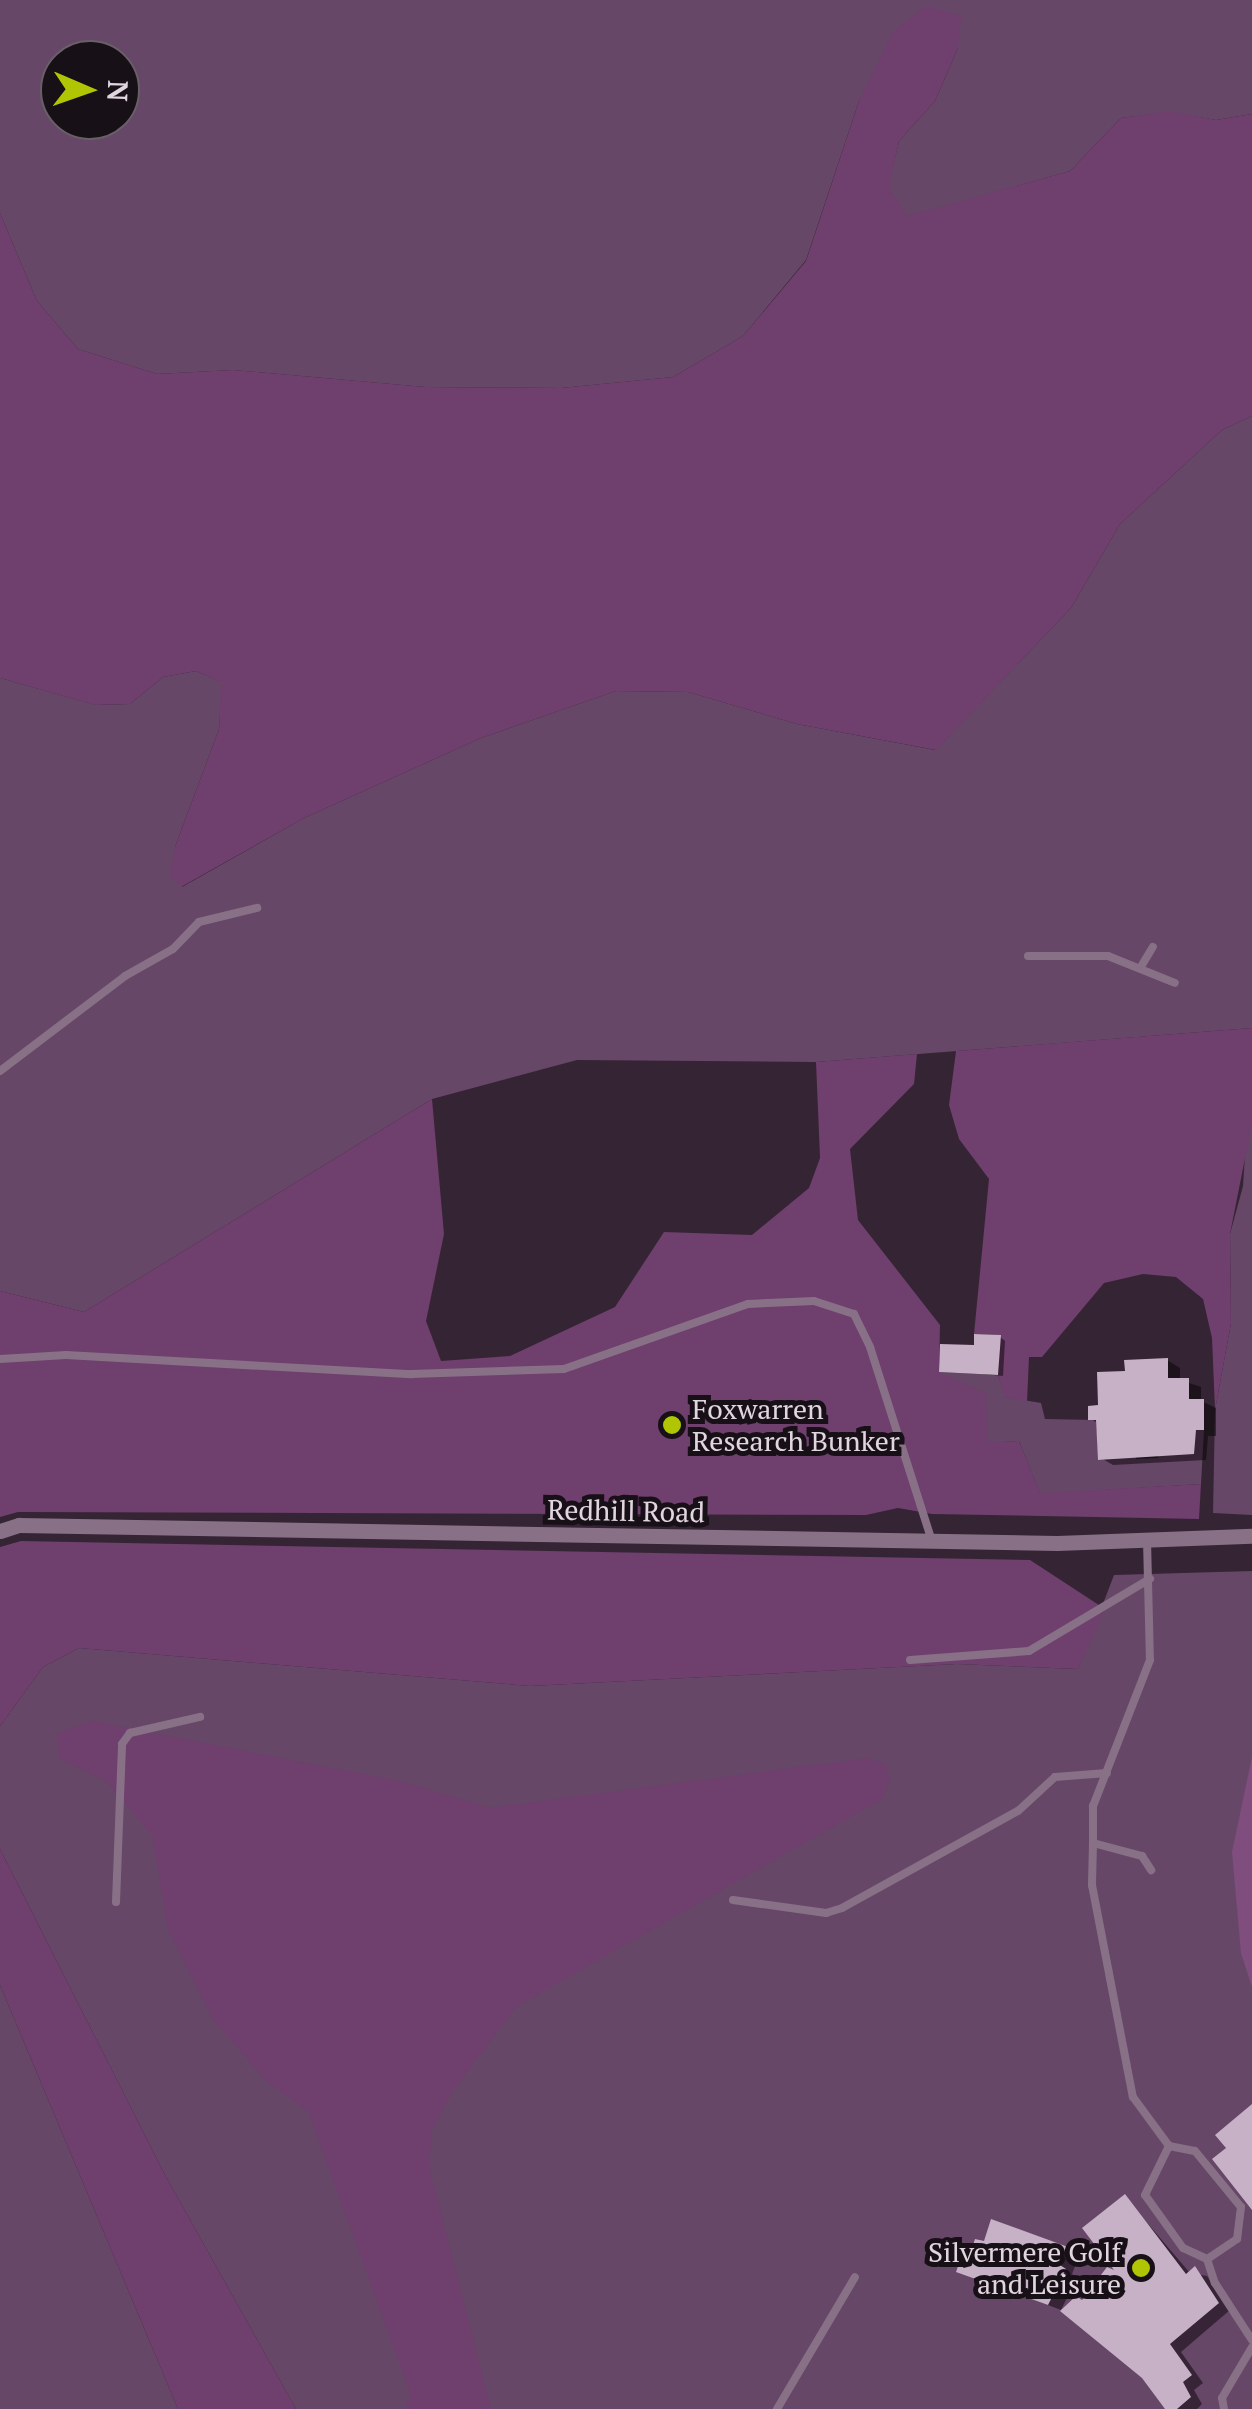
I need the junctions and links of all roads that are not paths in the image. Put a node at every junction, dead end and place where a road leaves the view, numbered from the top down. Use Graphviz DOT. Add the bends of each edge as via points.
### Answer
graph roads {
  1 [pos="257,908"];
  2 [pos="1153,947"];
  3 [pos="1028,956"];
  4 [pos="1142,965"];
  5 [pos="1175,983"];
  6 [pos="0,1071"];
  7 [pos="0,1359"];
  8 [pos="0,1531"];
  9 [pos="1252,1536"];
  10 [pos="1148,1540"];
  11 [pos="932,1541"];
  12 [pos="1150,1579"];
  13 [pos="910,1660"];
  14 [pos="200,1717"];
  15 [pos="1107,1772"];
  16 [pos="1093,1842"];
  17 [pos="1151,1870"];
  18 [pos="733,1900"];
  19 [pos="116,1902"];
  20 [pos="1169,2146"];
  21 [pos="1207,2259"];
  22 [pos="855,2277"];
  23 [pos="1252,2344"];
  24 [pos="777,2409"];
  25 [pos="1224,2409"];
  1 -- 6 [label="lane" via="199,922 173,949 125,976"];
  2 -- 4 [label="lane"];
  3 -- 4 [label="lane" via="1108,956"];
  4 -- 5 [label="lane"];
  7 -- 11 [label="lane" via="66,1355 410,1374 564,1369 748,1304 814,1301 854,1314"];
  8 -- 11 [label="street, Redhill Road" via="19,1525"];
  9 -- 10 [label="street, Redhill Road"];
  10 -- 11 [label="street, Redhill Road"];
  10 -- 12 [label="lane"];
  12 -- 13 [label="lane" via="1029,1651"];
  12 -- 15 [label="lane" via="1150,1660"];
  14 -- 19 [label="lane" via="130,1733 122,1744"];
  15 -- 16 [label="lane" via="1093,1806"];
  15 -- 18 [label="lane" via="1055,1777 1018,1811 842,1908 826,1913"];
  16 -- 17 [label="lane" via="1142,1856"];
  16 -- 20 [label="lane" via="1092,1884 1133,2097"];
  20 -- 21 [label="lane" via="1146,2194 1183,2248"];
  20 -- 21 [label="lane" via="1196,2151 1241,2207 1237,2240"];
  21 -- 23 [label="lane"];
  22 -- 24 [label="lane"];
  23 -- 25 [label="lane" via="1222,2398"];
}
